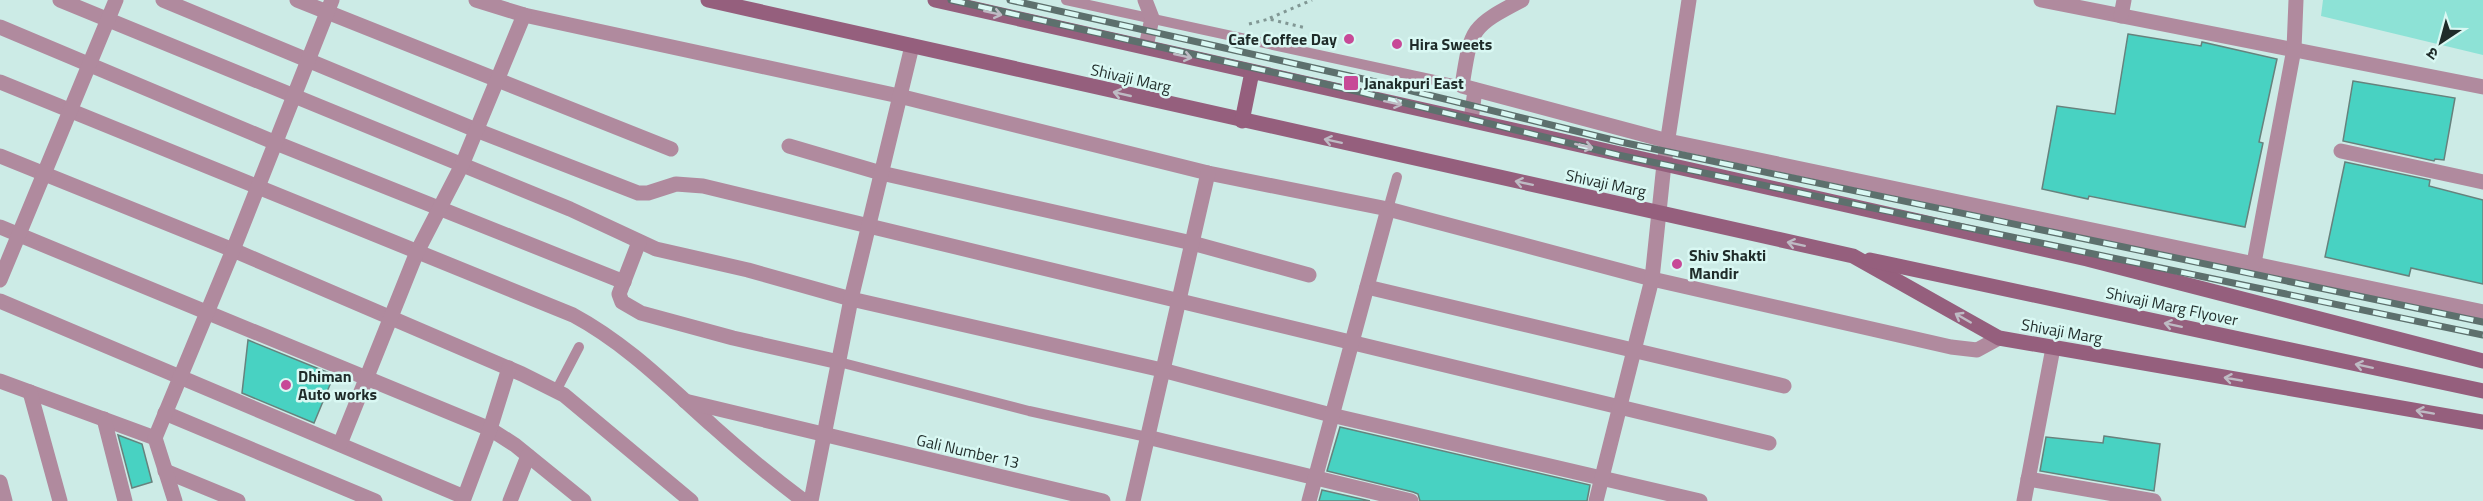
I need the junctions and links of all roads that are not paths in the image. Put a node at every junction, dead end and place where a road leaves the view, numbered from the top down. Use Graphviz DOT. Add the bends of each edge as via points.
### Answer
graph roads {
  1 [pos="60,0"];
  2 [pos="117,0"];
  3 [pos="163,0"];
  4 [pos="297,0"];
  5 [pos="476,0"];
  6 [pos="708,0"];
  7 [pos="936,0"];
  8 [pos="1066,0"];
  9 [pos="1145,0"];
  10 [pos="1522,0"];
  11 [pos="1689,0"];
  12 [pos="2041,0"];
  13 [pos="2124,0"];
  14 [pos="2296,0"];
  15 [pos="1122,5"];
  16 [pos="330,6"];
  17 [pos="1493,6"];
  18 [pos="516,8"];
  19 [pos="2121,16"];
  20 [pos="1152,18"];
  21 [pos="108,20"];
  22 [pos="0,27"];
  23 [pos="912,46"];
  24 [pos="1146,47"];
  25 [pos="2294,50"];
  26 [pos="309,59"];
  27 [pos="89,66"];
  28 [pos="1251,72"];
  29 [pos="496,81"];
  30 [pos="0,82"];
  31 [pos="2483,87"];
  32 [pos="1469,88"];
  33 [pos="899,96"];
  34 [pos="294,97"];
  35 [pos="70,111"];
  36 [pos="1471,120"];
  37 [pos="1242,121"];
  38 [pos="476,130"];
  39 [pos="1668,141"];
  40 [pos="276,143"];
  41 [pos="789,146"];
  42 [pos="671,149"];
  43 [pos="2341,151"];
  44 [pos="0,156"];
  45 [pos="1664,164"];
  46 [pos="462,165"];
  47 [pos="1208,173"];
  48 [pos="881,174"];
  49 [pos="45,175"];
  50 [pos="1397,177"];
  51 [pos="2483,182"];
  52 [pos="258,189"];
  53 [pos="439,206"];
  54 [pos="1388,209"];
  55 [pos="1660,213"];
  56 [pos="0,227"];
  57 [pos="868,227"];
  58 [pos="19,235"];
  59 [pos="639,242"];
  60 [pos="1192,243"];
  61 [pos="233,250"];
  62 [pos="417,252"];
  63 [pos="1853,256"];
  64 [pos="2254,263"];
  65 [pos="1309,275"];
  66 [pos="1652,279"];
  67 [pos="0,280"];
  68 [pos="624,282"];
  69 [pos="1367,287"];
  70 [pos="851,299"];
  71 [pos="0,301"];
  72 [pos="1178,301"];
  73 [pos="207,312"];
  74 [pos="2483,312"];
  75 [pos="390,317"];
  76 [pos="1999,338"];
  77 [pos="1351,343"];
  78 [pos="579,347"];
  79 [pos="2053,348"];
  80 [pos="1634,351"];
  81 [pos="2483,361"];
  82 [pos="839,362"];
  83 [pos="509,368"];
  84 [pos="1162,370"];
  85 [pos="180,377"];
  86 [pos="366,378"];
  87 [pos="0,381"];
  88 [pos="1784,386"];
  89 [pos="2483,391"];
  90 [pos="30,392"];
  91 [pos="556,392"];
  92 [pos="684,400"];
  93 [pos="1620,407"];
  94 [pos="165,413"];
  95 [pos="1331,415"];
  96 [pos="104,419"];
  97 [pos="2483,422"];
  98 [pos="490,429"];
  99 [pos="824,435"];
  100 [pos="1147,437"];
  101 [pos="155,438"];
  102 [pos="1769,443"];
  103 [pos="340,444"];
  104 [pos="528,456"];
  105 [pos="165,471"];
  106 [pos="1314,476"];
  107 [pos="1602,478"];
  108 [pos="2028,479"];
  109 [pos="0,482"];
  110 [pos="463,499"];
  111 [pos="581,500"];
  112 [pos="5,501"];
  113 [pos="60,501"];
  114 [pos="125,501"];
  115 [pos="175,501"];
  116 [pos="238,501"];
  117 [pos="375,501"];
  118 [pos="510,501"];
  119 [pos="691,501"];
  120 [pos="804,501"];
  121 [pos="811,501"];
  122 [pos="1102,501"];
  123 [pos="1133,501"];
  124 [pos="1308,501"];
  125 [pos="1411,501"];
  126 [pos="1596,501"];
  127 [pos="1700,501"];
  128 [pos="2024,501"];
  129 [pos="2154,501"];
  1 -- 21 [label="street"];
  2 -- 21 [label="street"];
  3 -- 26 [label="street"];
  4 -- 16 [label="street"];
  5 -- 18 [label="street"];
  6 -- 23 [label="main road, Shivaji Marg"];
  7 -- 24 [label="main road, Shivaji Marg, one-way"];
  8 -- 15 [label="lane"];
  9 -- 20 [label="street"];
  10 -- 17 [label="street"];
  11 -- 39 [label="street"];
  12 -- 19 [label="street"];
  13 -- 19 [label="street"];
  14 -- 25 [label="street"];
  15 -- 20 [label="lane"];
  16 -- 26 [label="street"];
  16 -- 29 [label="street"];
  17 -- 32 [label="street" via="1469,41"];
  18 -- 29 [label="street"];
  18 -- 33 [label="street"];
  19 -- 25 [label="street"];
  20 -- 24 [label="street"];
  20 -- 32 [label="lane"];
  21 -- 27 [label="street"];
  21 -- 34 [label="street"];
  22 -- 27 [label="street"];
  23 -- 33 [label="street"];
  37 -- 23 [label="main road, Shivaji Marg, one-way"];
  24 -- 28 [label="main road, Shivaji Marg, one-way"];
  25 -- 31 [label="street"];
  25 -- 64 [label="street"];
  26 -- 34 [label="street"];
  26 -- 38 [label="street"];
  27 -- 35 [label="street"];
  27 -- 40 [label="street"];
  28 -- 36 [label="main road, Shivaji Marg, one-way"];
  28 -- 37 [label="main road"];
  29 -- 38 [label="street"];
  29 -- 42 [label="street"];
  30 -- 35 [label="street"];
  32 -- 36 [label="street"];
  32 -- 39 [label="street"];
  33 -- 47 [label="street"];
  33 -- 48 [label="street"];
  34 -- 40 [label="street"];
  34 -- 46 [label="street"];
  35 -- 49 [label="street"];
  35 -- 52 [label="street"];
  36 -- 45 [label="main road, Shivaji Marg, one-way"];
  55 -- 37 [label="main road, Shivaji Marg, one-way"];
  38 -- 46 [label="street"];
  38 -- 57 [label="street" via="638,193 676,184 703,186"];
  39 -- 45 [label="street"];
  39 -- 64 [label="street"];
  40 -- 52 [label="street"];
  40 -- 53 [label="street"];
  41 -- 48 [label="street"];
  43 -- 51 [label="street"];
  44 -- 49 [label="street"];
  45 -- 55 [label="street"];
  45 -- 81 [label="main road, Shivaji Marg" via="2087,259"];
  46 -- 53 [label="street"];
  46 -- 59 [label="street"];
  47 -- 54 [label="street"];
  47 -- 60 [label="street"];
  48 -- 57 [label="street"];
  48 -- 60 [label="street"];
  49 -- 58 [label="street"];
  49 -- 61 [label="street"];
  50 -- 54 [label="lane"];
  52 -- 61 [label="street"];
  52 -- 62 [label="street"];
  53 -- 62 [label="street"];
  53 -- 68 [label="street"];
  54 -- 66 [label="street"];
  54 -- 69 [label="street"];
  63 -- 55 [label="main road, Shivaji Marg, one-way"];
  55 -- 66 [label="street"];
  56 -- 58 [label="street"];
  57 -- 70 [label="street"];
  57 -- 72 [label="street"];
  58 -- 67 [label="street"];
  58 -- 73 [label="street"];
  59 -- 68 [label="street"];
  59 -- 70 [label="street"];
  60 -- 65 [label="street"];
  60 -- 72 [label="street"];
  61 -- 73 [label="street"];
  61 -- 75 [label="street"];
  62 -- 75 [label="street"];
  62 -- 92 [label="street" via="573,315 627,351"];
  76 -- 63 [label="main road, Shivaji Marg, one-way"];
  89 -- 63 [label="main road, Shivaji Marg Flyover, one-way"];
  64 -- 74 [label="street"];
  66 -- 76 [label="street" via="1951,346 1977,350"];
  66 -- 80 [label="street"];
  68 -- 82 [label="street" via="619,294 622,302 641,313"];
  69 -- 77 [label="street"];
  69 -- 80 [label="street"];
  70 -- 82 [label="street"];
  70 -- 84 [label="street"];
  71 -- 85 [label="street"];
  72 -- 77 [label="street"];
  72 -- 84 [label="street"];
  73 -- 85 [label="street"];
  73 -- 86 [label="street"];
  75 -- 83 [label="street"];
  75 -- 86 [label="street"];
  76 -- 79 [label="main road, Shivaji Marg"];
  77 -- 93 [label="street"];
  77 -- 95 [label="street"];
  78 -- 91 [label="lane"];
  97 -- 79 [label="main road, Shivaji Marg, one-way"];
  79 -- 108 [label="street"];
  80 -- 88 [label="street"];
  80 -- 93 [label="street"];
  82 -- 99 [label="street"];
  82 -- 100 [label="lane"];
  83 -- 91 [label="street"];
  83 -- 98 [label="street"];
  84 -- 95 [label="street"];
  84 -- 100 [label="street"];
  85 -- 94 [label="street"];
  85 -- 103 [label="street"];
  86 -- 98 [label="street"];
  86 -- 103 [label="street"];
  87 -- 90 [label="street"];
  90 -- 96 [label="street"];
  90 -- 113 [label="street"];
  91 -- 119 [label="street"];
  92 -- 99 [label="street, Gali Number 13"];
  92 -- 120 [label="street"];
  93 -- 102 [label="street"];
  93 -- 107 [label="street"];
  94 -- 101 [label="street"];
  94 -- 117 [label="street"];
  95 -- 106 [label="street"];
  95 -- 107 [label="street"];
  96 -- 101 [label="street"];
  96 -- 114 [label="street"];
  98 -- 104 [label="street"];
  98 -- 110 [label="street"];
  99 -- 121 [label="street"];
  99 -- 122 [label="street, Gali Number 13"];
  100 -- 106 [label="street"];
  100 -- 123 [label="street"];
  101 -- 105 [label="street"];
  103 -- 110 [label="street"];
  104 -- 111 [label="street"];
  104 -- 118 [label="street"];
  105 -- 115 [label="street"];
  105 -- 116 [label="street"];
  106 -- 124 [label="street"];
  106 -- 125 [label="street"];
  107 -- 126 [label="street"];
  107 -- 127 [label="street"];
  108 -- 128 [label="street"];
  108 -- 129 [label="street"];
  109 -- 112 [label="street"];
}
